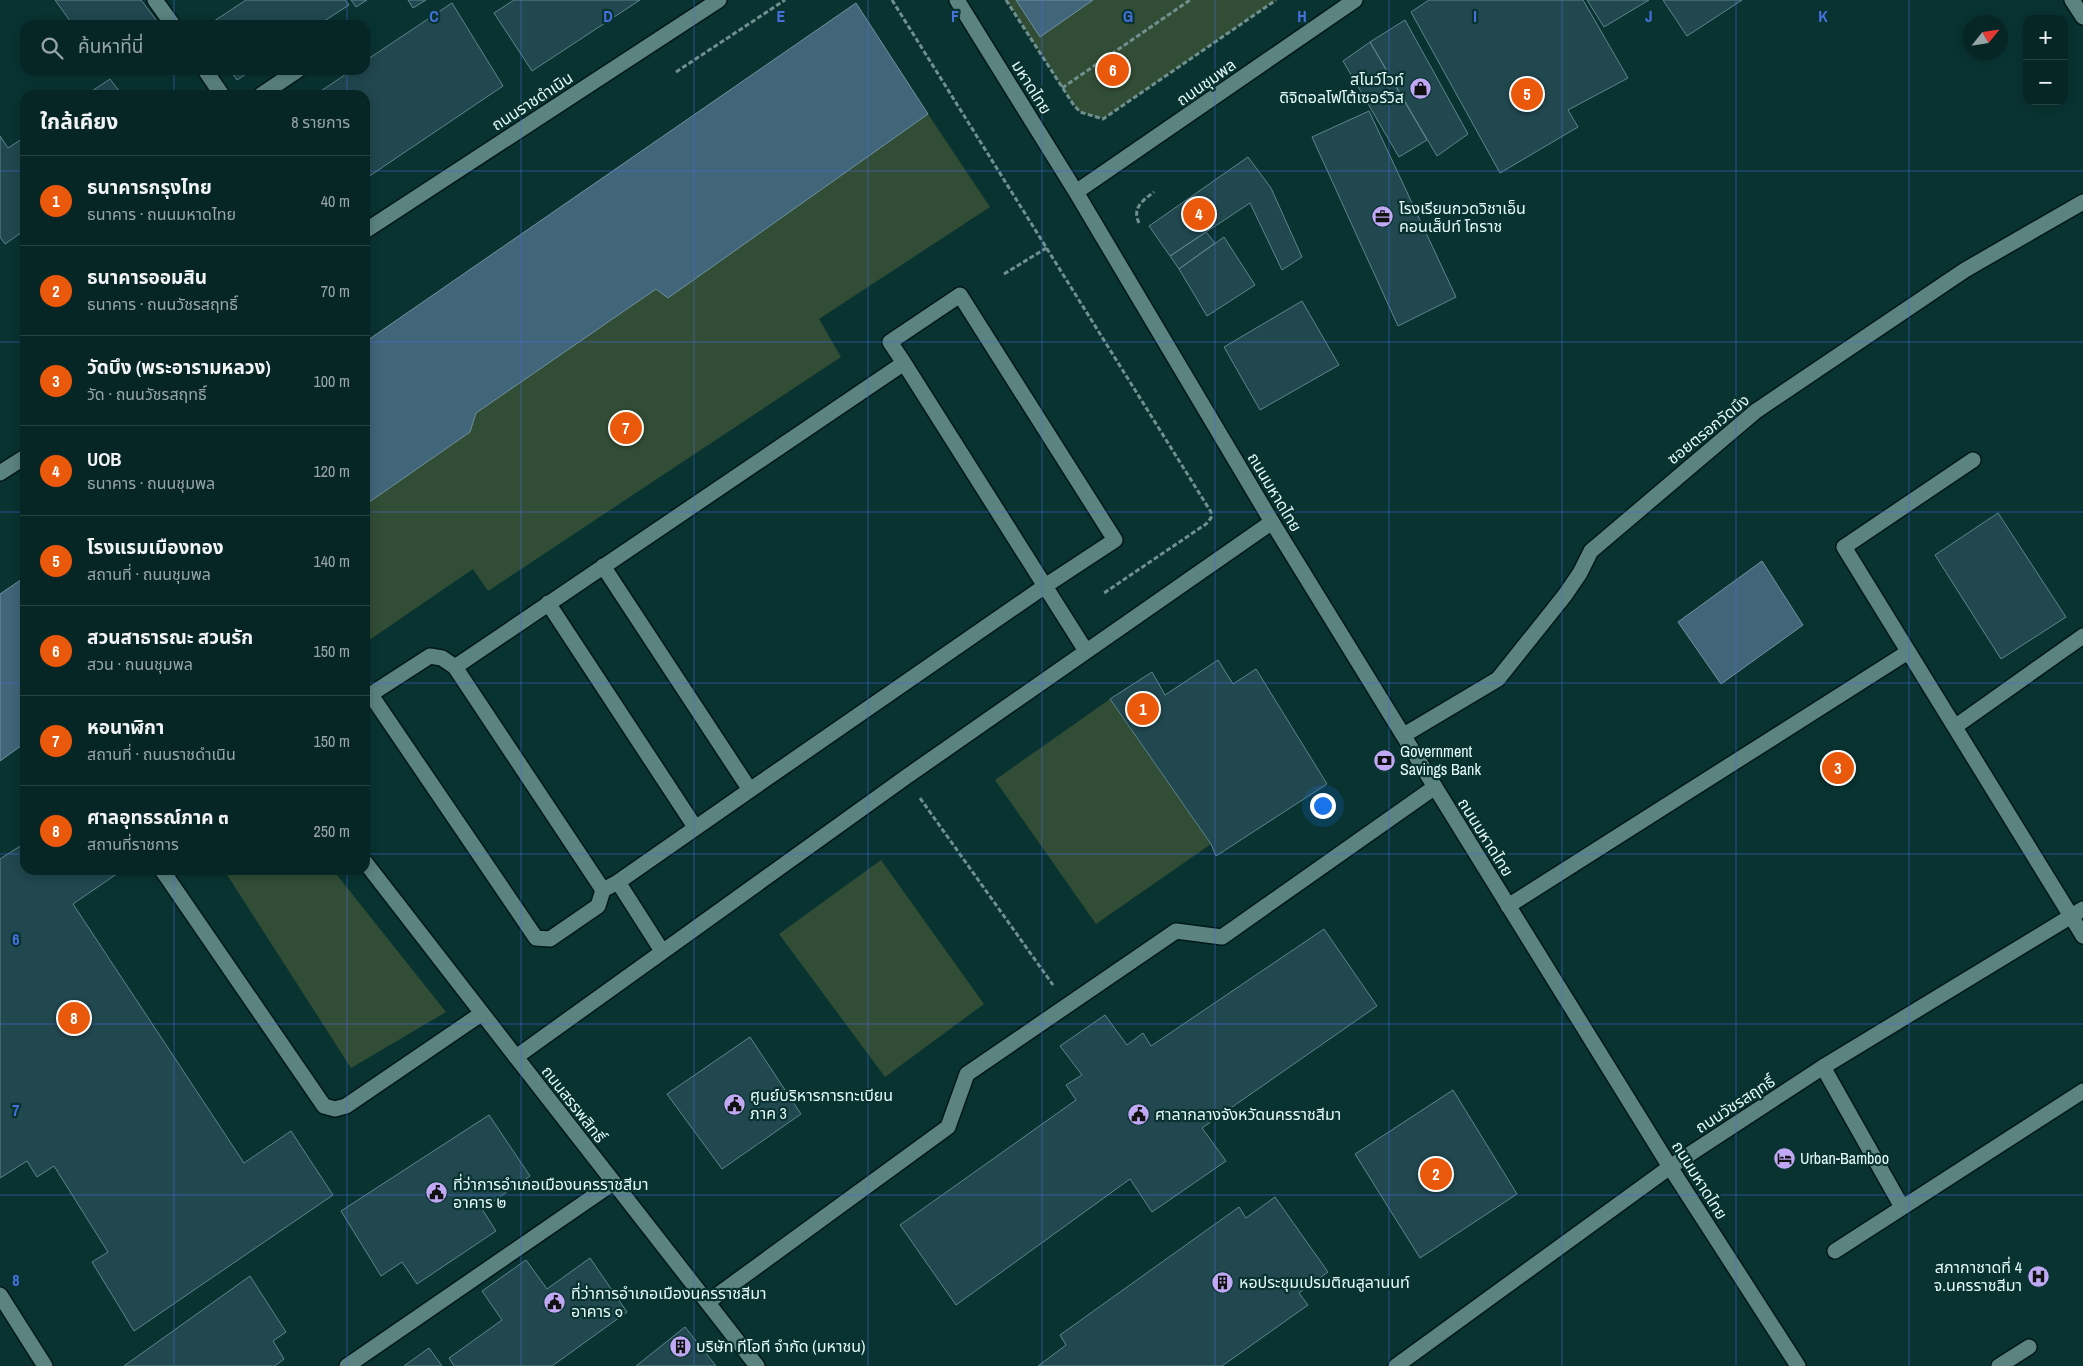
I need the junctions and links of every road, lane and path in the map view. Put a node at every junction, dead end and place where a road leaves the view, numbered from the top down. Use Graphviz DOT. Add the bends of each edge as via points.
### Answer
graph roads {
  1 [pos="155,0"];
  2 [pos="719,0"];
  3 [pos="785,0"];
  4 [pos="892,0"];
  5 [pos="957,0"];
  6 [pos="1006,0"];
  7 [pos="1190,0"];
  8 [pos="1276,0"];
  9 [pos="1355,0"];
  10 [pos="2072,0"];
  11 [pos="2083,17"];
  12 [pos="169,20"];
  13 [pos="676,72"];
  14 [pos="208,75"];
  15 [pos="291,75"];
  16 [pos="1062,88"];
  17 [pos="219,90"];
  18 [pos="268,90"];
  19 [pos="1076,192"];
  20 [pos="1154,192"];
  21 [pos="2083,202"];
  22 [pos="1139,223"];
  23 [pos="370,228"];
  24 [pos="1048,247"];
  25 [pos="1004,274"];
  26 [pos="904,363"];
  27 [pos="20,460"];
  28 [pos="1973,460"];
  29 [pos="0,473"];
  30 [pos="1272,522"];
  31 [pos="603,566"];
  32 [pos="1045,586"];
  33 [pos="1104,593"];
  34 [pos="548,603"];
  35 [pos="2083,636"];
  36 [pos="1086,651"];
  37 [pos="1908,652"];
  38 [pos="455,667"];
  39 [pos="370,696"];
  40 [pos="370,700"];
  41 [pos="1956,726"];
  42 [pos="1404,735"];
  43 [pos="906,777"];
  44 [pos="1435,787"];
  45 [pos="750,790"];
  46 [pos="695,827"];
  47 [pos="370,869"];
  48 [pos="165,875"];
  49 [pos="618,882"];
  50 [pos="604,890"];
  51 [pos="1508,906"];
  52 [pos="2077,913"];
  53 [pos="2083,936"];
  54 [pos="662,950"];
  55 [pos="1067,1005"];
  56 [pos="481,1014"];
  57 [pos="516,1057"];
  58 [pos="1823,1067"];
  59 [pos="2083,1090"];
  60 [pos="1670,1167"];
  61 [pos="613,1183"];
  62 [pos="1902,1207"];
  63 [pos="1835,1251"];
  64 [pos="0,1295"];
  65 [pos="708,1302"];
  66 [pos="2030,1347"];
  67 [pos="45,1366"];
  68 [pos="347,1366"];
  69 [pos="758,1366"];
  70 [pos="1396,1366"];
  71 [pos="1798,1366"];
  72 [pos="1999,1366"];
  1 -- 12 [label="street"];
  2 -- 23 [label="street, ถนนราชดำเนิน"];
  3 -- 13 [label="path"];
  4 -- 24 [label="path"];
  5 -- 19 [label="street, มหาดไทย"];
  6 -- 16 [label="path"];
  7 -- 16 [label="path"];
  8 -- 16 [label="path" via="1103,119 1080,112"];
  9 -- 19 [label="street, ถนนชุมพล"];
  10 -- 11 [label="street"];
  14 -- 17 [label="street"];
  15 -- 18 [label="street"];
  19 -- 30 [label="street, ถนนมหาดไทย"];
  20 -- 22 [label="path" via="1136,209"];
  21 -- 42 [label="street, ซอยตรอกวัดบึง" via="1965,270 1756,411 1591,551 1565,595 1498,679"];
  24 -- 25 [label="path"];
  24 -- 33 [label="path" via="1211,512 1206,524"];
  26 -- 31 [label="street"];
  26 -- 32 [label="street"];
  26 -- 32 [label="street" via="890,342 960,295 1115,540"];
  27 -- 29 [label="street"];
  28 -- 37 [label="street" via="1844,547"];
  30 -- 36 [label="street"];
  30 -- 42 [label="street, ถนนมหาดไทย"];
  31 -- 34 [label="street"];
  31 -- 45 [label="street"];
  32 -- 36 [label="street"];
  32 -- 45 [label="street"];
  34 -- 38 [label="street"];
  34 -- 46 [label="street"];
  35 -- 41 [label="street"];
  36 -- 43 [label="street"];
  37 -- 41 [label="street"];
  37 -- 51 [label="street"];
  38 -- 39 [label="street" via="442,658 430,656"];
  38 -- 50 [label="street"];
  40 -- 50 [label="street" via="536,938 550,939 598,906"];
  41 -- 52 [label="street"];
  42 -- 44 [label="street, ถนนมหาดไทย"];
  43 -- 54 [label="street"];
  43 -- 55 [label="path"];
  44 -- 51 [label="street, ถนนมหาดไทย"];
  44 -- 55 [label="street" via="1222,937 1176,931"];
  45 -- 46 [label="street"];
  46 -- 49 [label="street"];
  47 -- 56 [label="street, ถนนสรรพสิทธิ์"];
  48 -- 56 [label="street" via="324,1106 335,1110 346,1106"];
  49 -- 50 [label="street"];
  49 -- 54 [label="street"];
  51 -- 60 [label="street, ถนนมหาดไทย"];
  52 -- 53 [label="street"];
  52 -- 58 [label="street, ถนนวัชรสฤทธิ์"];
  54 -- 57 [label="street"];
  55 -- 65 [label="street" via="967,1074 948,1127"];
  56 -- 57 [label="street, ถนนสรรพสิทธิ์"];
  57 -- 61 [label="street, ถนนสรรพสิทธิ์"];
  58 -- 60 [label="street, ถนนวัชรสฤทธิ์"];
  58 -- 62 [label="street"];
  59 -- 62 [label="street"];
  60 -- 70 [label="street, ถนนวัชรสฤทธิ์"];
  60 -- 71 [label="street, ถนนมหาดไทย"];
  61 -- 65 [label="street, ถนนสรรพสิทธิ์"];
  61 -- 68 [label="street"];
  62 -- 63 [label="street"];
  64 -- 67 [label="street"];
  65 -- 69 [label="street, ถนนสรรพสิทธิ์"];
  66 -- 72 [label="street"];
}
